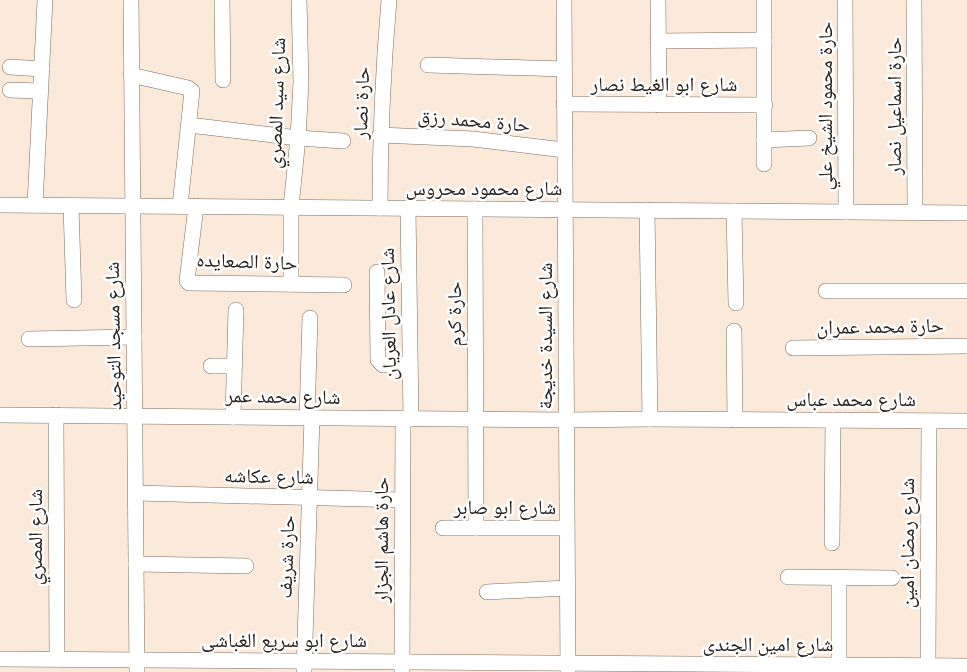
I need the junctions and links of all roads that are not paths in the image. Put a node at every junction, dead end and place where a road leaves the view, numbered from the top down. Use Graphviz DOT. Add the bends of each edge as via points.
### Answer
graph roads {
  1 [pos="45,0"];
  2 [pos="131,0"];
  3 [pos="222,0"];
  4 [pos="299,0"];
  5 [pos="389,0"];
  6 [pos="564,0"];
  7 [pos="658,0"];
  8 [pos="764,0"];
  9 [pos="845,0"];
  10 [pos="914,0"];
  11 [pos="764,40"];
  12 [pos="658,41"];
  13 [pos="428,65"];
  14 [pos="10,67"];
  15 [pos="42,69"];
  16 [pos="564,69"];
  17 [pos="131,75"];
  18 [pos="223,80"];
  19 [pos="9,90"];
  20 [pos="40,91"];
  21 [pos="564,104"];
  22 [pos="659,105"];
  23 [pos="765,105"];
  24 [pos="189,125"];
  25 [pos="380,135"];
  26 [pos="298,138"];
  27 [pos="809,138"];
  28 [pos="764,140"];
  29 [pos="343,141"];
  30 [pos="564,150"];
  31 [pos="764,164"];
  32 [pos="0,205"];
  33 [pos="35,206"];
  34 [pos="71,206"];
  35 [pos="133,206"];
  36 [pos="188,206"];
  37 [pos="291,207"];
  38 [pos="380,208"];
  39 [pos="408,208"];
  40 [pos="475,209"];
  41 [pos="565,209"];
  42 [pos="647,210"];
  43 [pos="735,211"];
  44 [pos="846,212"];
  45 [pos="915,212"];
  46 [pos="967,213"];
  47 [pos="377,272"];
  48 [pos="291,284"];
  49 [pos="344,285"];
  50 [pos="826,291"];
  51 [pos="967,291"];
  52 [pos="74,300"];
  53 [pos="736,303"];
  54 [pos="236,310"];
  55 [pos="310,318"];
  56 [pos="734,331"];
  57 [pos="134,338"];
  58 [pos="29,339"];
  59 [pos="967,346"];
  60 [pos="793,348"];
  61 [pos="410,364"];
  62 [pos="211,366"];
  63 [pos="234,366"];
  64 [pos="0,415"];
  65 [pos="56,415"];
  66 [pos="135,416"];
  67 [pos="233,417"];
  68 [pos="309,418"];
  69 [pos="406,419"];
  70 [pos="476,419"];
  71 [pos="650,419"];
  72 [pos="566,420"];
  73 [pos="735,420"];
  74 [pos="833,420"];
  75 [pos="929,421"];
  76 [pos="967,421"];
  77 [pos="136,493"];
  78 [pos="309,498"];
  79 [pos="402,500"];
  80 [pos="443,528"];
  81 [pos="476,528"];
  82 [pos="567,528"];
  83 [pos="832,543"];
  84 [pos="136,564"];
  85 [pos="246,566"];
  86 [pos="788,577"];
  87 [pos="839,578"];
  88 [pos="892,578"];
  89 [pos="567,588"];
  90 [pos="487,592"];
  91 [pos="0,659"];
  92 [pos="59,664"];
  93 [pos="838,665"];
  94 [pos="137,666"];
  95 [pos="226,666"];
  96 [pos="967,666"];
  97 [pos="304,667"];
  98 [pos="402,667"];
  99 [pos="502,667"];
  100 [pos="568,668"];
  101 [pos="756,668"];
  102 [pos="809,668"];
  103 [pos="931,668"];
  104 [pos="873,669"];
  1 -- 15 [label="street"];
  2 -- 17 [label="street, شارع مسجد التوحيد"];
  3 -- 18 [label="street"];
  4 -- 26 [label="street, شارع سيد المصري"];
  5 -- 25 [label="street, حارة نصار"];
  6 -- 16 [label="street, شارع السيدة خديجة"];
  7 -- 12 [label="street"];
  8 -- 11 [label="street"];
  9 -- 44 [label="street, حارة محمود الشيخ علي"];
  10 -- 45 [label="street, حارة اسماعيل نصار"];
  11 -- 12 [label="street"];
  11 -- 23 [label="street"];
  12 -- 22 [label="street"];
  13 -- 16 [label="street"];
  14 -- 15 [label="street"];
  15 -- 20 [label="street"];
  16 -- 21 [label="street, شارع السيدة خديجة"];
  17 -- 24 [label="street" via="192,91"];
  17 -- 35 [label="street, شارع مسجد التوحيد"];
  19 -- 20 [label="street"];
  20 -- 33 [label="street"];
  21 -- 22 [label="street, شارع ابو الغيط نصار"];
  21 -- 30 [label="street, شارع السيدة خديجة"];
  22 -- 23 [label="street, شارع ابو الغيط نصار"];
  23 -- 28 [label="street"];
  24 -- 26 [label="street"];
  24 -- 36 [label="street"];
  25 -- 30 [label="street, حارة محمد رزق" via="473,139"];
  25 -- 38 [label="street, حارة نصار"];
  26 -- 29 [label="street"];
  26 -- 37 [label="street, شارع سيد المصري"];
  27 -- 28 [label="street"];
  28 -- 31 [label="street"];
  30 -- 41 [label="street, شارع السيدة خديجة"];
  32 -- 33 [label="street, شارع محمود محروس"];
  33 -- 34 [label="street, شارع محمود محروس"];
  34 -- 35 [label="street, شارع محمود محروس"];
  34 -- 52 [label="street"];
  35 -- 36 [label="street, شارع محمود محروس"];
  35 -- 57 [label="street, شارع مسجد التوحيد"];
  36 -- 37 [label="street, شارع محمود محروس"];
  36 -- 48 [label="street, حارة الصعايده" via="189,283"];
  37 -- 38 [label="street, شارع محمود محروس"];
  37 -- 48 [label="street, شارع سيد المصري"];
  38 -- 39 [label="street, شارع محمود محروس"];
  39 -- 40 [label="street, شارع محمود محروس"];
  39 -- 61 [label="street, شارع عادل العريان"];
  40 -- 41 [label="street, شارع محمود محروس"];
  40 -- 70 [label="street, حارة كرم"];
  41 -- 42 [label="street, شارع محمود محروس"];
  41 -- 72 [label="street, شارع السيدة خديجة"];
  42 -- 43 [label="street, شارع محمود محروس"];
  42 -- 71 [label="street"];
  43 -- 44 [label="street, شارع محمود محروس"];
  43 -- 53 [label="street"];
  44 -- 45 [label="street, شارع محمود محروس"];
  45 -- 46 [label="street, شارع محمود محروس"];
  47 -- 61 [label="street" via="378,360 383,365"];
  48 -- 49 [label="street, حارة الصعايده"];
  50 -- 51 [label="street"];
  54 -- 63 [label="street"];
  55 -- 68 [label="street, حارة شريف"];
  56 -- 73 [label="street"];
  57 -- 58 [label="street"];
  57 -- 66 [label="street, شارع مسجد التوحيد"];
  59 -- 60 [label="street, حارة محمد عمران"];
  61 -- 69 [label="street, شارع عادل العريان"];
  62 -- 63 [label="street"];
  63 -- 67 [label="street"];
  64 -- 65 [label="street, شارع محمد عمر"];
  65 -- 66 [label="street, شارع محمد عمر"];
  65 -- 92 [label="street, شارع المصري"];
  66 -- 67 [label="street, شارع محمد عمر"];
  66 -- 77 [label="street, شارع مسجد التوحيد"];
  67 -- 68 [label="street, شارع محمد عمر"];
  68 -- 69 [label="street, شارع محمد عمر"];
  68 -- 78 [label="street, حارة شريف"];
  69 -- 70 [label="street, شارع محمد عمر"];
  69 -- 79 [label="street, حارة هاشم الجزار"];
  70 -- 72 [label="street, شارع محمد عمر"];
  70 -- 81 [label="street, حارة كرم"];
  71 -- 72 [label="street, شارع محمد عباس"];
  71 -- 73 [label="street, شارع محمد عباس"];
  72 -- 82 [label="street, شارع السيدة خديجة"];
  73 -- 74 [label="street, شارع محمد عباس"];
  74 -- 75 [label="street, شارع محمد عباس"];
  74 -- 83 [label="street"];
  75 -- 76 [label="street, شارع محمد عباس"];
  75 -- 103 [label="street, شارع رمضان امين"];
  77 -- 78 [label="street, شارع عكاشه"];
  77 -- 84 [label="street, شارع مسجد التوحيد"];
  78 -- 79 [label="street, شارع عكاشه"];
  78 -- 97 [label="street, حارة شريف"];
  79 -- 98 [label="street, حارة هاشم الجزار"];
  80 -- 81 [label="street, شارع ابو صابر"];
  81 -- 82 [label="street, شارع ابو صابر"];
  82 -- 89 [label="street, شارع السيدة خديجة"];
  84 -- 85 [label="street"];
  84 -- 94 [label="street, شارع مسجد التوحيد"];
  86 -- 87 [label="street"];
  87 -- 88 [label="street"];
  87 -- 93 [label="street"];
  89 -- 90 [label="street"];
  89 -- 100 [label="street, شارع السيدة خديجة"];
  91 -- 92 [label="street, شارع ابو سريع الغباشى"];
  92 -- 94 [label="street, شارع ابو سريع الغباشى"];
  93 -- 102 [label="street, شارع امين الجندى"];
  93 -- 104 [label="street, شارع امين الجندى"];
  94 -- 95 [label="street, شارع ابو سريع الغباشى"];
  95 -- 97 [label="street, شارع ابو سريع الغباشى"];
  96 -- 103 [label="street, شارع امين الجندى"];
  97 -- 98 [label="street, شارع ابو سريع الغباشى"];
  98 -- 99 [label="street, شارع ابو سريع الغباشى"];
  99 -- 100 [label="street, شارع ابو سريع الغباشى"];
  100 -- 101 [label="street, شارع امين الجندى"];
  101 -- 102 [label="street, شارع امين الجندى"];
  103 -- 104 [label="street, شارع امين الجندى"];
}
